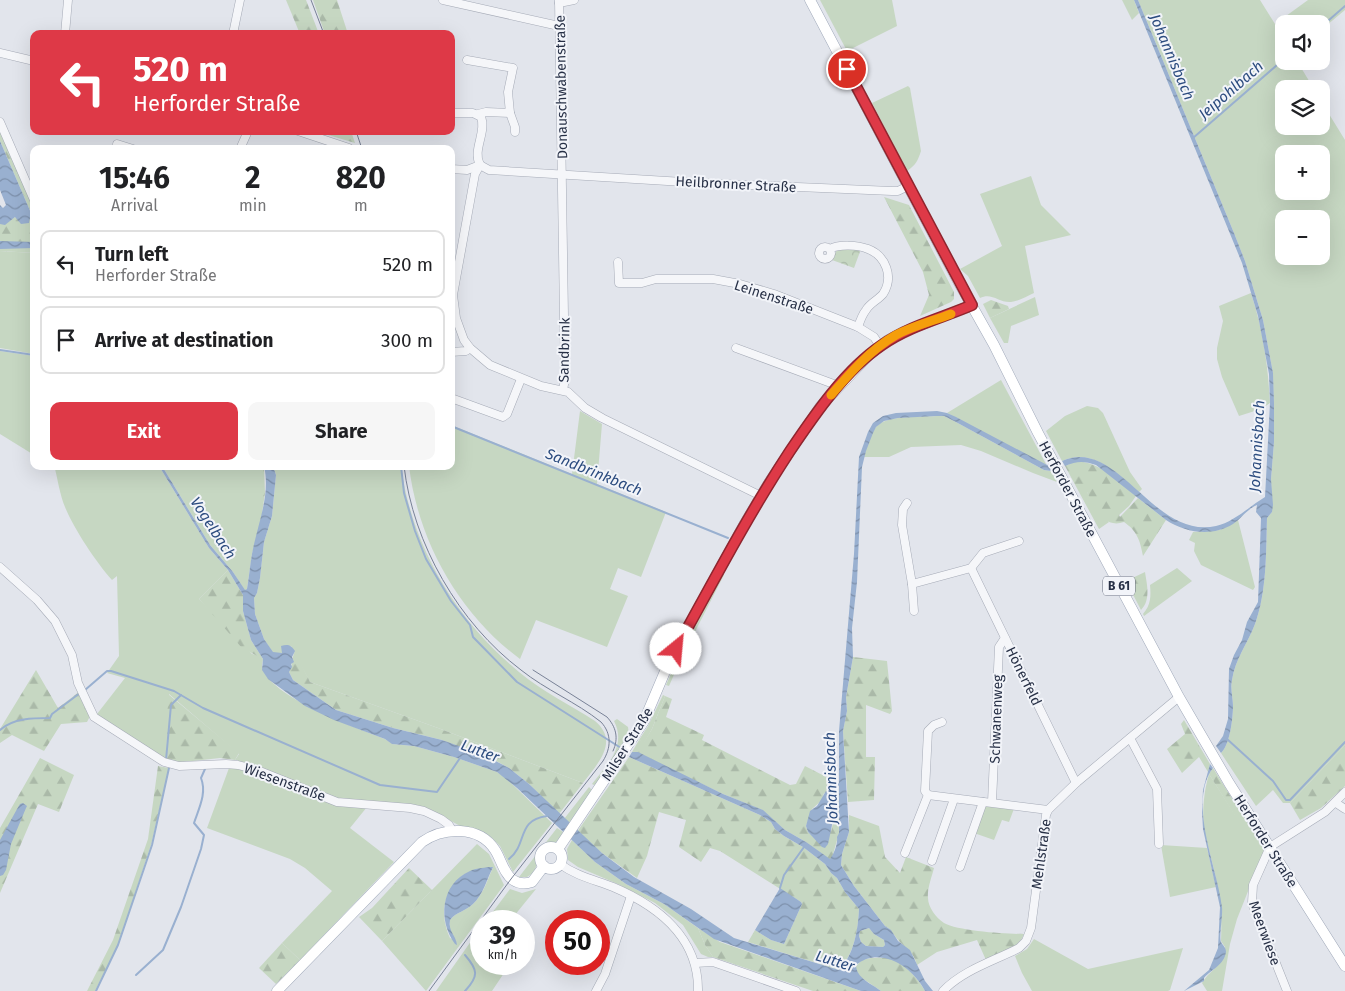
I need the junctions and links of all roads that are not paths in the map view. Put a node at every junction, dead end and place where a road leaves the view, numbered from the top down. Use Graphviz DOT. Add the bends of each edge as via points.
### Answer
graph roads {
  1 [pos="68,0"];
  2 [pos="240,0"];
  3 [pos="443,0"];
  4 [pos="574,0"];
  5 [pos="810,0"];
  6 [pos="559,2"];
  7 [pos="559,26"];
  8 [pos="65,30"];
  9 [pos="234,30"];
  10 [pos="0,53"];
  11 [pos="30,60"];
  12 [pos="467,60"];
  13 [pos="455,113"];
  14 [pos="510,113"];
  15 [pos="478,114"];
  16 [pos="0,122"];
  17 [pos="515,132"];
  18 [pos="306,135"];
  19 [pos="116,144"];
  20 [pos="119,145"];
  21 [pos="327,145"];
  22 [pos="480,165"];
  23 [pos="455,169"];
  24 [pos="563,174"];
  25 [pos="30,182"];
  26 [pos="908,186"];
  27 [pos="830,248"];
  28 [pos="618,262"];
  29 [pos="455,285"];
  30 [pos="972,305"];
  31 [pos="455,311"];
  32 [pos="858,327"];
  33 [pos="880,346"];
  34 [pos="470,348"];
  35 [pos="736,348"];
  36 [pos="455,352"];
  37 [pos="521,379"];
  38 [pos="839,386"];
  39 [pos="563,390"];
  40 [pos="455,399"];
  41 [pos="761,496"];
  42 [pos="907,503"];
  43 [pos="1019,541"];
  44 [pos="0,567"];
  45 [pos="971,568"];
  46 [pos="912,584"];
  47 [pos="914,611"];
  48 [pos="1005,638"];
  49 [pos="1179,697"];
  50 [pos="942,722"];
  51 [pos="1130,738"];
  52 [pos="1076,783"];
  53 [pos="1345,792"];
  54 [pos="928,795"];
  55 [pos="954,799"];
  56 [pos="983,802"];
  57 [pos="992,802"];
  58 [pos="1336,803"];
  59 [pos="1345,809"];
  60 [pos="1048,810"];
  61 [pos="452,830"];
  62 [pos="1159,844"];
  63 [pos="560,846"];
  64 [pos="1270,847"];
  65 [pos="905,853"];
  66 [pos="932,861"];
  67 [pos="560,864"];
  68 [pos="544,866"];
  69 [pos="960,867"];
  70 [pos="631,896"];
  71 [pos="695,963"];
  72 [pos="1345,966"];
  73 [pos="277,991"];
  74 [pos="596,991"];
  75 [pos="698,991"];
  76 [pos="796,991"];
  77 [pos="943,991"];
  78 [pos="1287,991"];
  1 -- 8 [label="street"];
  2 -- 9 [label="street"];
  3 -- 7 [label="street"];
  4 -- 6 [label="street"];
  5 -- 26 [label="main road, Herforder Straße / B 61"];
  6 -- 7 [label="street, Donauschwabenstraße"];
  7 -- 24 [label="street, Donauschwabenstraße"];
  10 -- 11 [label="street"];
  12 -- 14 [label="street" via="513,68 508,92"];
  13 -- 15 [label="street"];
  14 -- 15 [label="street"];
  14 -- 17 [label="street"];
  15 -- 22 [label="street" via="482,121 477,154"];
  16 -- 25 [label="street"];
  18 -- 21 [label="street"];
  19 -- 20 [label="street"];
  22 -- 23 [label="street" via="467,170"];
  22 -- 24 [label="street, Heilbronner Straße" via="489,170"];
  22 -- 29 [label="street" via="475,174"];
  24 -- 26 [label="street, Heilbronner Straße" via="892,191"];
  24 -- 39 [label="street, Sandbrink" via="566,378"];
  26 -- 30 [label="main road, Herforder Straße / B 61"];
  27 -- 32 [label="street" via="868,248 887,267 886,288 867,309"];
  28 -- 32 [label="street, Leinenstraße" via="619,283 656,279 718,279 774,294"];
  30 -- 33 [label="main road, Milser Straße" via="903,332"];
  30 -- 49 [label="main road, Herforder Straße / B 61"];
  31 -- 34 [label="street" via="464,340"];
  32 -- 33 [label="street, Leinenstraße" via="874,337"];
  33 -- 38 [label="main road, Milser Straße"];
  34 -- 36 [label="street"];
  34 -- 37 [label="street" via="490,365"];
  35 -- 38 [label="street"];
  37 -- 39 [label="street"];
  37 -- 40 [label="street" via="503,417"];
  38 -- 41 [label="main road, Milser Straße" via="815,414"];
  39 -- 41 [label="street, Sandbrink" via="602,418"];
  41 -- 63 [label="main road, Milser Straße" via="672,655 644,721"];
  42 -- 46 [label="street" via="903,509 902,525"];
  43 -- 45 [label="street" via="984,553"];
  44 -- 61 [label="street, Wiesenstraße" via="55,621 72,655 78,683 94,717 164,762 179,766 238,765 337,802 424,811 441,819"];
  45 -- 46 [label="street"];
  45 -- 48 [label="street, Hönerfeld"];
  46 -- 47 [label="street"];
  48 -- 52 [label="street, Hönerfeld"];
  48 -- 57 [label="street, Schwanenweg" via="999,648"];
  49 -- 51 [label="street, Mehlstraße"];
  49 -- 64 [label="main road, Herforder Straße / B 61"];
  50 -- 54 [label="street" via="928,730 925,791"];
  51 -- 52 [label="street, Mehlstraße"];
  51 -- 62 [label="street" via="1157,789"];
  52 -- 60 [label="street, Mehlstraße"];
  53 -- 58 [label="street"];
  54 -- 55 [label="street"];
  54 -- 65 [label="street"];
  55 -- 56 [label="street"];
  55 -- 66 [label="street"];
  56 -- 57 [label="street"];
  56 -- 69 [label="street"];
  57 -- 60 [label="street"];
  58 -- 59 [label="street"];
  58 -- 64 [label="street"];
  60 -- 77 [label="street, Mehlstraße" via="1031,928 1026,941 1020,948 961,976"];
  61 -- 68 [label="main road" via="470,833 487,842 515,882 532,882"];
  61 -- 73 [label="main road" via="422,842"];
  63 -- 67 [label="main road"];
  63 -- 68 [label="main road" via="544,850 541,856"];
  64 -- 72 [label="main road, Herforder Straße / B 61"];
  64 -- 78 [label="street, Meerwiese" via="1255,878 1251,897"];
  67 -- 68 [label="main road" via="554,868"];
  67 -- 70 [label="street"];
  70 -- 71 [label="street" via="658,912 672,925 685,941"];
  70 -- 74 [label="street" via="605,974"];
  71 -- 75 [label="street"];
  71 -- 76 [label="street" via="713,962"];
}
